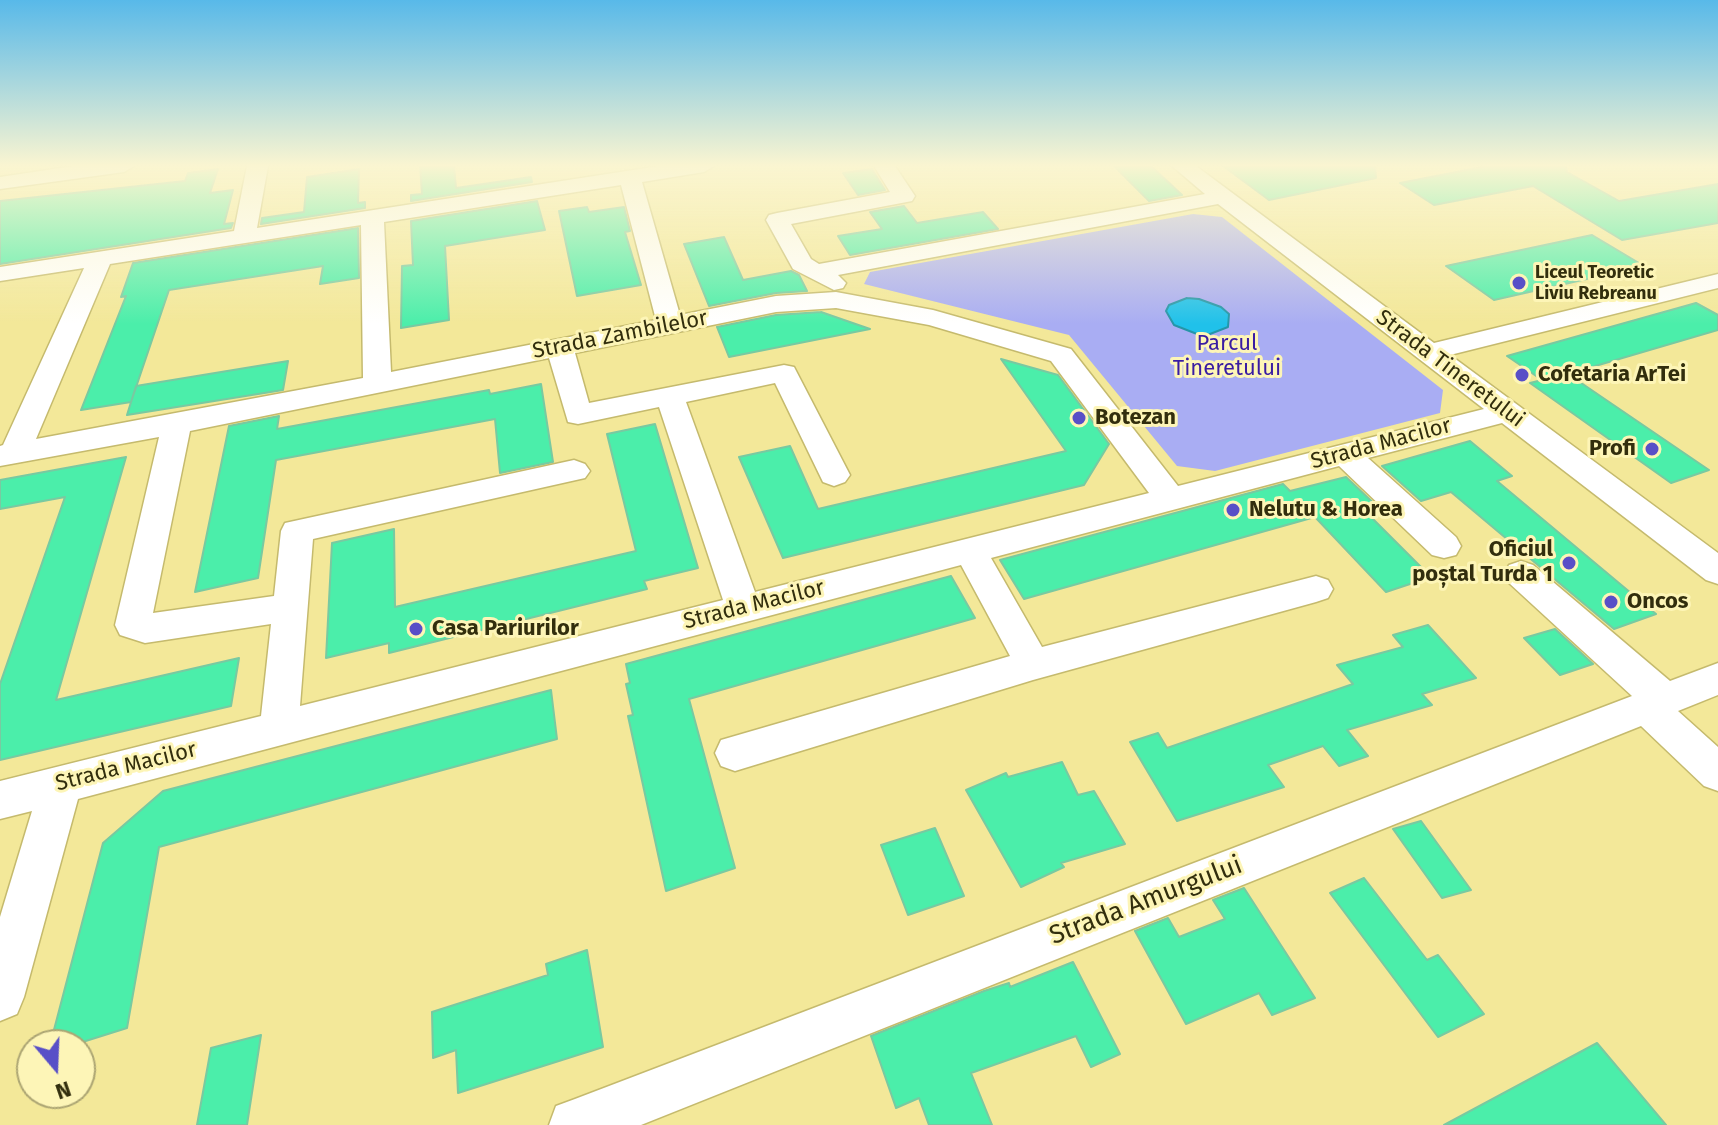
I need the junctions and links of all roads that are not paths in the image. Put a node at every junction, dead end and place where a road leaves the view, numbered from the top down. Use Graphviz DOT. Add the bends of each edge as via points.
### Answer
graph roads {
  1 [pos="248,218"];
  2 [pos="362,218"];
  3 [pos="372,218"];
  4 [pos="641,218"];
  5 [pos="785,218"];
  6 [pos="1105,218"];
  7 [pos="1251,218"];
  8 [pos="244,237"];
  9 [pos="100,259"];
  10 [pos="815,272"];
  11 [pos="0,274"];
  12 [pos="1718,281"];
  13 [pos="836,300"];
  14 [pos="670,325"];
  15 [pos="560,347"];
  16 [pos="1429,352"];
  17 [pos="377,384"];
  18 [pos="670,396"];
  19 [pos="1508,412"];
  20 [pos="177,424"];
  21 [pos="8,454"];
  22 [pos="1345,454"];
  23 [pos="574,471"];
  24 [pos="834,475"];
  25 [pos="1170,498"];
  26 [pos="1444,546"];
  27 [pos="970,550"];
  28 [pos="1718,571"];
  29 [pos="1521,574"];
  30 [pos="1316,589"];
  31 [pos="290,607"];
  32 [pos="743,608"];
  33 [pos="1033,665"];
  34 [pos="1718,679"];
  35 [pos="1655,703"];
  36 [pos="279,728"];
  37 [pos="735,753"];
  38 [pos="1718,773"];
  39 [pos="61,784"];
  40 [pos="0,800"];
  41 [pos="0,997"];
  42 [pos="575,1125"];
  1 -- 8 [label="street"];
  2 -- 8 [label="street"];
  3 -- 17 [label="street"];
  4 -- 14 [label="street"];
  5 -- 10 [label="street" via="777,220 802,264"];
  6 -- 10 [label="street"];
  7 -- 16 [label="street, Strada Tineretului"];
  8 -- 9 [label="street"];
  9 -- 11 [label="street"];
  9 -- 21 [label="street"];
  10 -- 13 [label="street" via="838,285"];
  12 -- 16 [label="street"];
  13 -- 14 [label="street, Strada Zambilelor" via="776,304"];
  13 -- 25 [label="street, Strada Zambilelor" via="933,318 1061,355"];
  14 -- 15 [label="street, Strada Zambilelor"];
  15 -- 17 [label="street, Strada Zambilelor"];
  15 -- 18 [label="street" via="578,415"];
  16 -- 19 [label="street, Strada Tineretului"];
  17 -- 20 [label="street, Strada Zambilelor"];
  18 -- 24 [label="street" via="784,373"];
  18 -- 32 [label="street"];
  19 -- 22 [label="street, Strada Macilor"];
  19 -- 28 [label="street, Strada Tineretului"];
  20 -- 21 [label="street, Strada Zambilelor"];
  20 -- 31 [label="street" via="133,625 145,629"];
  22 -- 25 [label="street, Strada Macilor"];
  22 -- 26 [label="street"];
  23 -- 31 [label="street" via="297,531"];
  25 -- 27 [label="street, Strada Macilor"];
  27 -- 32 [label="street, Strada Macilor"];
  27 -- 33 [label="street"];
  29 -- 35 [label="street"];
  30 -- 33 [label="street"];
  31 -- 36 [label="street"];
  32 -- 36 [label="street, Strada Macilor"];
  33 -- 37 [label="street"];
  34 -- 35 [label="street, Strada Amurgului"];
  35 -- 38 [label="street"];
  35 -- 42 [label="street, Strada Amurgului"];
  36 -- 39 [label="street, Strada Macilor"];
  39 -- 40 [label="street, Strada Macilor"];
  39 -- 41 [label="street"];
}
